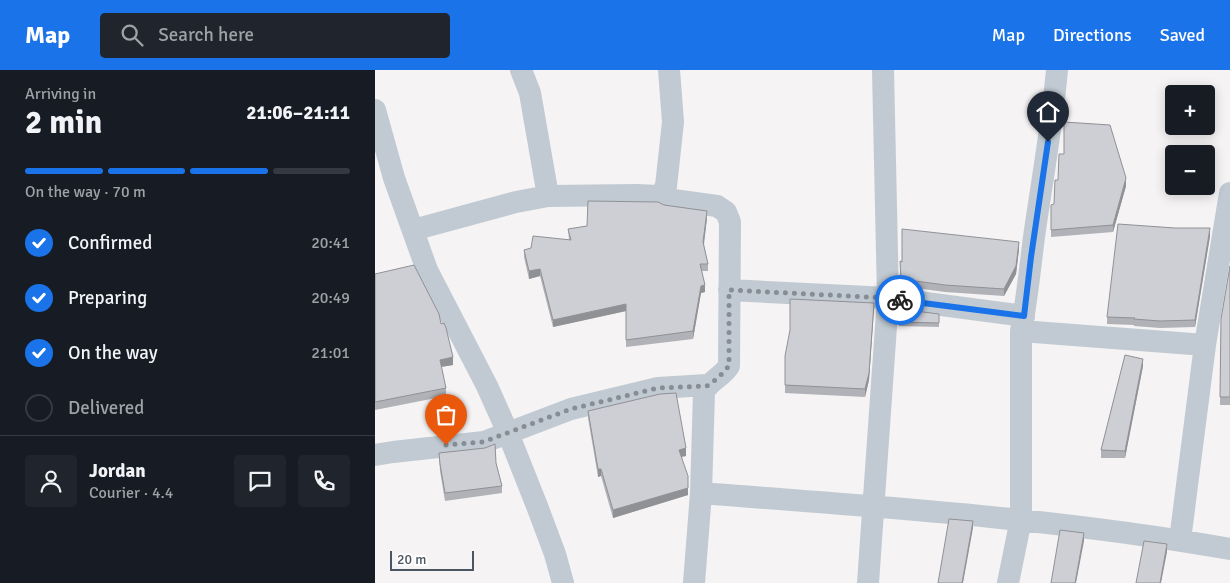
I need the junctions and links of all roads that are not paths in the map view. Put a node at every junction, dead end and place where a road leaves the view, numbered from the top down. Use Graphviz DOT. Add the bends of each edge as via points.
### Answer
graph roads {
  1 [pos="521,70"];
  2 [pos="669,70"];
  3 [pos="883,70"];
  4 [pos="1057,70"];
  5 [pos="375,110"];
  6 [pos="384,181"];
  7 [pos="1230,193"];
  8 [pos="662,194"];
  9 [pos="548,196"];
  10 [pos="413,230"];
  11 [pos="729,290"];
  12 [pos="888,298"];
  13 [pos="1023,324"];
  14 [pos="1205,345"];
  15 [pos="707,386"];
  16 [pos="508,433"];
  17 [pos="375,455"];
  18 [pos="701,493"];
  19 [pos="873,506"];
  20 [pos="1021,519"];
  21 [pos="1180,540"];
  22 [pos="1230,549"];
  23 [pos="563,583"];
  24 [pos="694,583"];
  25 [pos="868,583"];
  26 [pos="1008,583"];
  1 -- 9 [label="street" via="529,93"];
  2 -- 8 [label="street" via="673,122 666,186"];
  3 -- 12 [label="street"];
  4 -- 13 [label="street"];
  5 -- 6 [label="street"];
  6 -- 10 [label="street"];
  7 -- 14 [label="street"];
  8 -- 9 [label="street"];
  8 -- 11 [label="street" via="666,199 717,206 726,212 730,222"];
  9 -- 10 [label="street"];
  10 -- 16 [label="street" via="427,270 479,369"];
  11 -- 12 [label="street"];
  11 -- 15 [label="street" via="729,366"];
  12 -- 13 [label="street"];
  12 -- 19 [label="street"];
  13 -- 14 [label="street"];
  13 -- 20 [label="street"];
  14 -- 21 [label="street"];
  15 -- 16 [label="street" via="658,388 571,409"];
  15 -- 18 [label="street" via="703,392"];
  16 -- 17 [label="street" via="483,442"];
  16 -- 23 [label="street" via="541,514"];
  18 -- 19 [label="street"];
  18 -- 24 [label="street"];
  19 -- 20 [label="street"];
  19 -- 25 [label="street"];
  20 -- 21 [label="street"];
  20 -- 26 [label="street"];
  21 -- 22 [label="street"];
}
